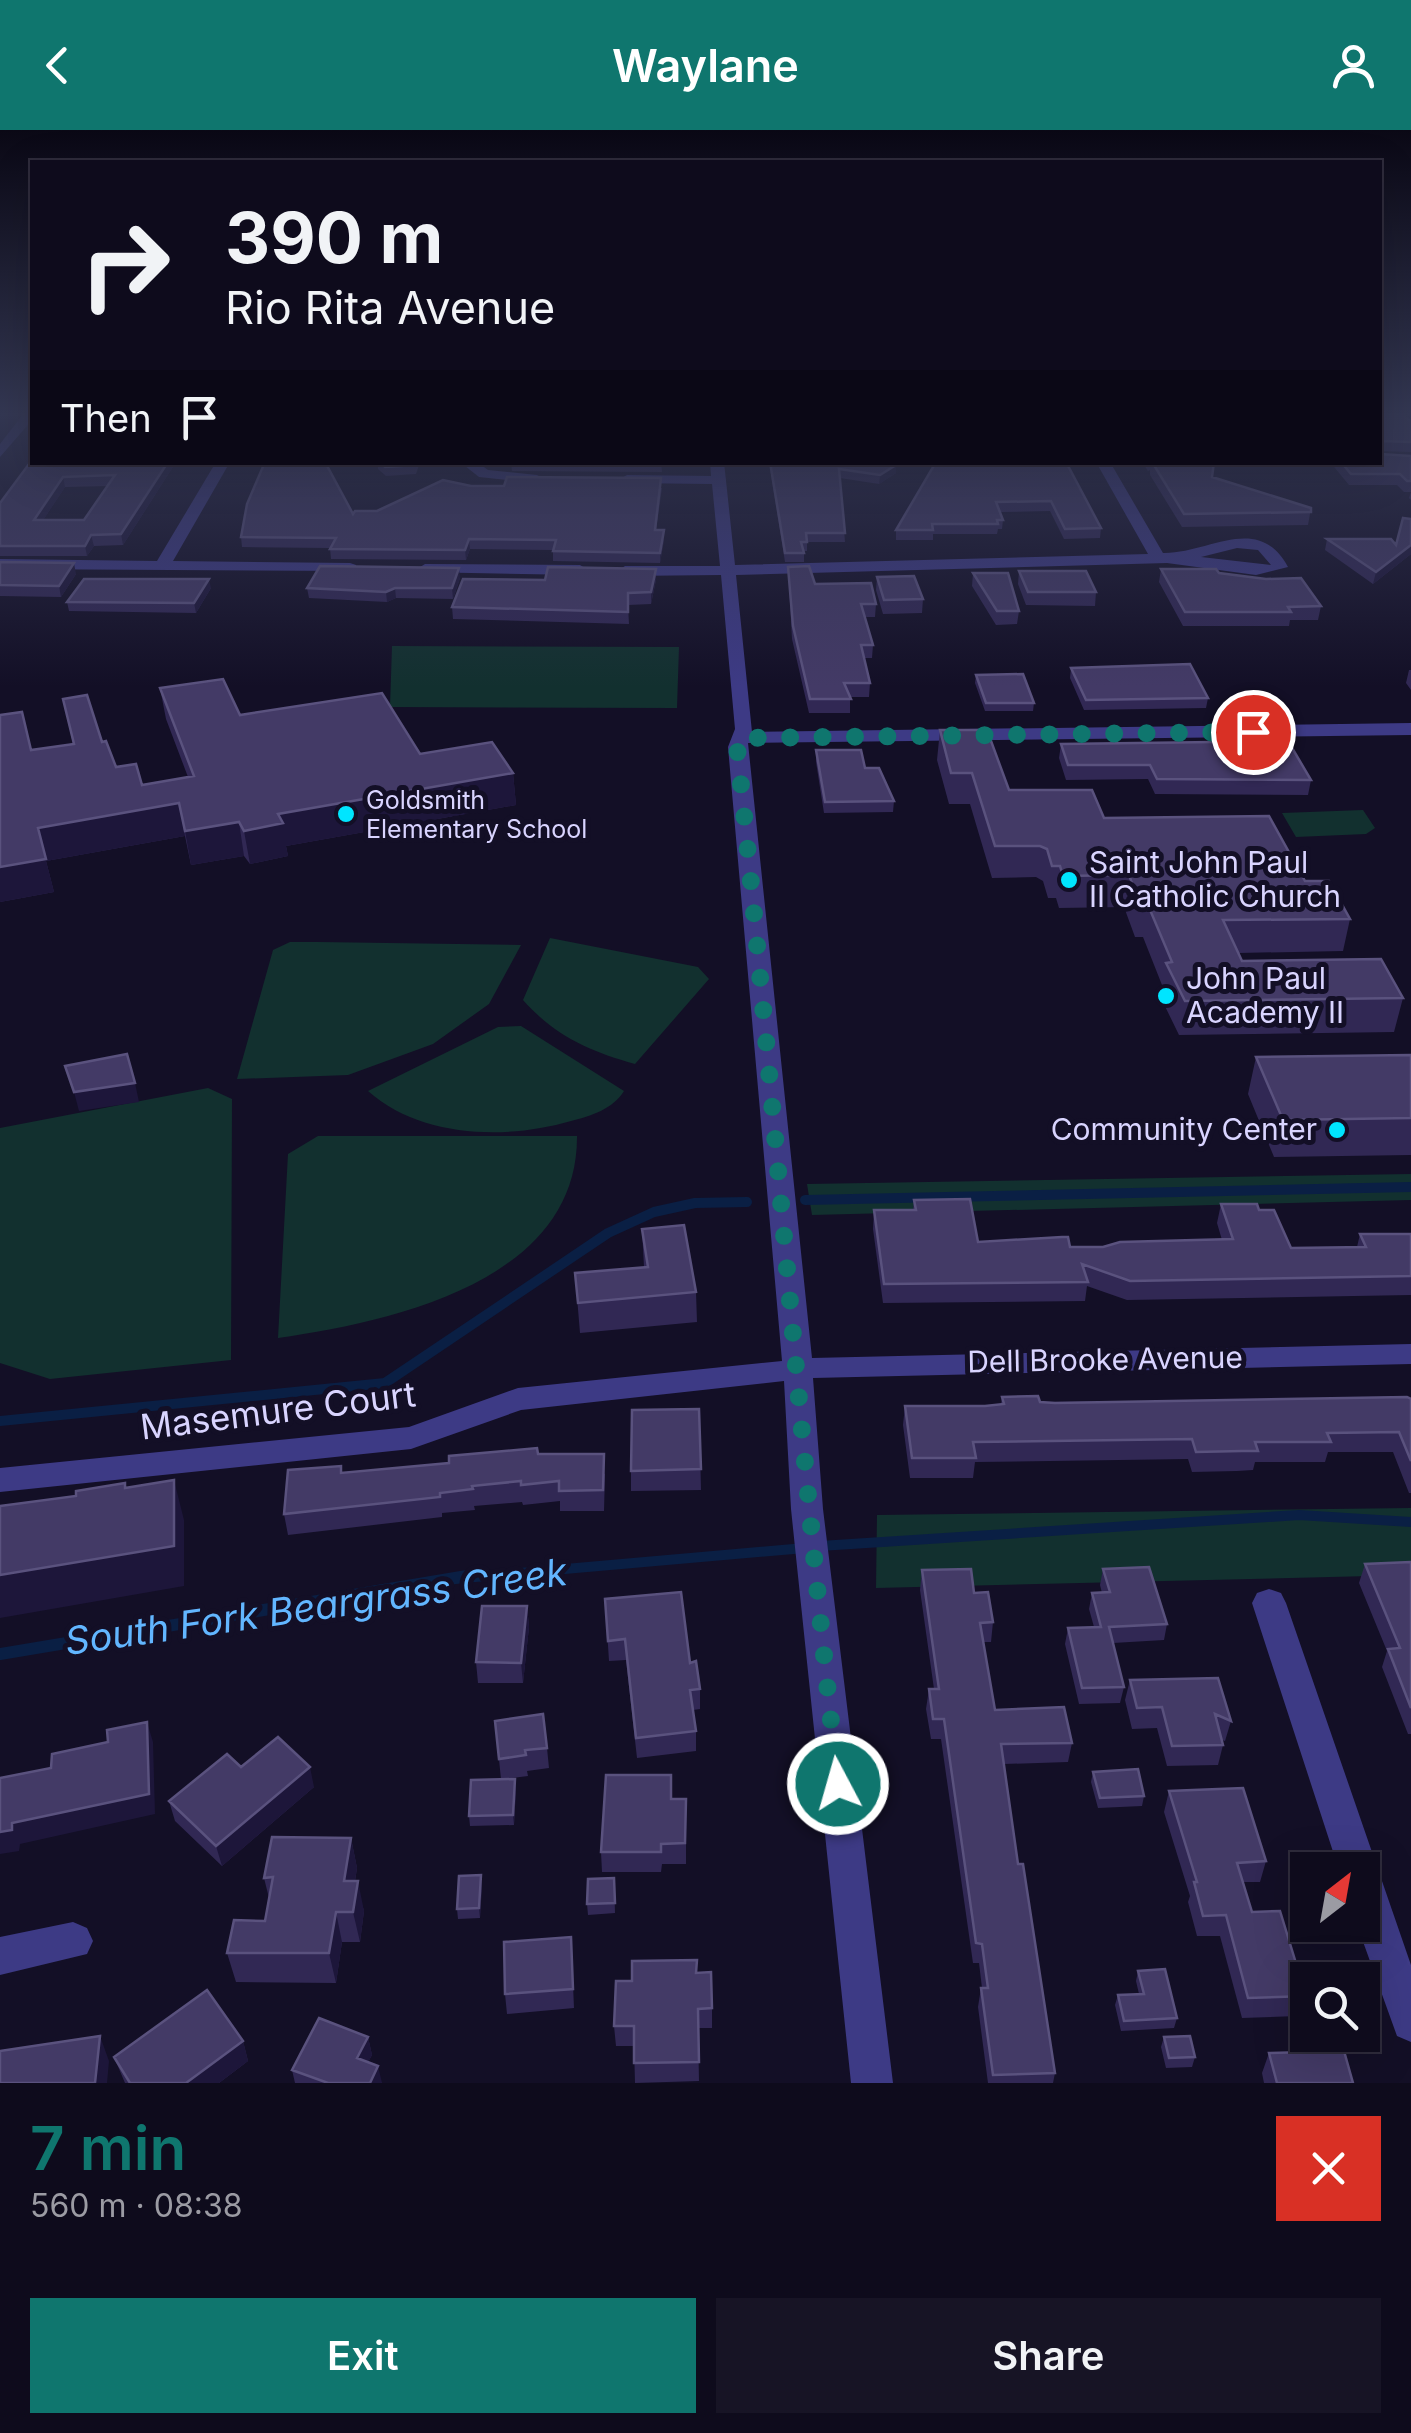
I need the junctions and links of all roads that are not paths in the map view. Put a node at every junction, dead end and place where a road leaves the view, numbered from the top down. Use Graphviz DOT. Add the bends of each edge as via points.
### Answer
graph roads {
  1 [pos="198,504"];
  2 [pos="720,504"];
  3 [pos="1127,504"];
  4 [pos="1158,558"];
  5 [pos="1182,558"];
  6 [pos="0,564"];
  7 [pos="162,566"];
  8 [pos="374,568"];
  9 [pos="414,569"];
  10 [pos="590,570"];
  11 [pos="610,571"];
  12 [pos="727,572"];
  13 [pos="1411,730"];
  14 [pos="740,738"];
  15 [pos="1411,1354"];
  16 [pos="798,1369"];
  17 [pos="0,1480"];
  18 [pos="1269,1603"];
  19 [pos="1352,1852"];
  20 [pos="1380,1933"];
  21 [pos="73,1941"];
  22 [pos="0,1956"];
  23 [pos="1411,2022"];
  24 [pos="872,2083"];
  1 -- 7 [label="street"];
  2 -- 12 [label="street"];
  3 -- 4 [label="street"];
  4 -- 5 [label="street"];
  4 -- 12 [label="street"];
  5 -- 5 [label="street" via="1265,570 1280,567 1271,550 1255,543"];
  6 -- 7 [label="street"];
  7 -- 8 [label="street"];
  9 -- 10 [label="street"];
  11 -- 12 [label="street"];
  12 -- 14 [label="street"];
  13 -- 14 [label="street"];
  14 -- 16 [label="street"];
  15 -- 16 [label="street, Dell Brooke Avenue"];
  16 -- 17 [label="street, Masemure Court" via="518,1399 410,1438"];
  16 -- 24 [label="street" via="807,1509"];
  18 -- 19 [label="street"];
  20 -- 23 [label="street"];
  21 -- 22 [label="street"];
}
